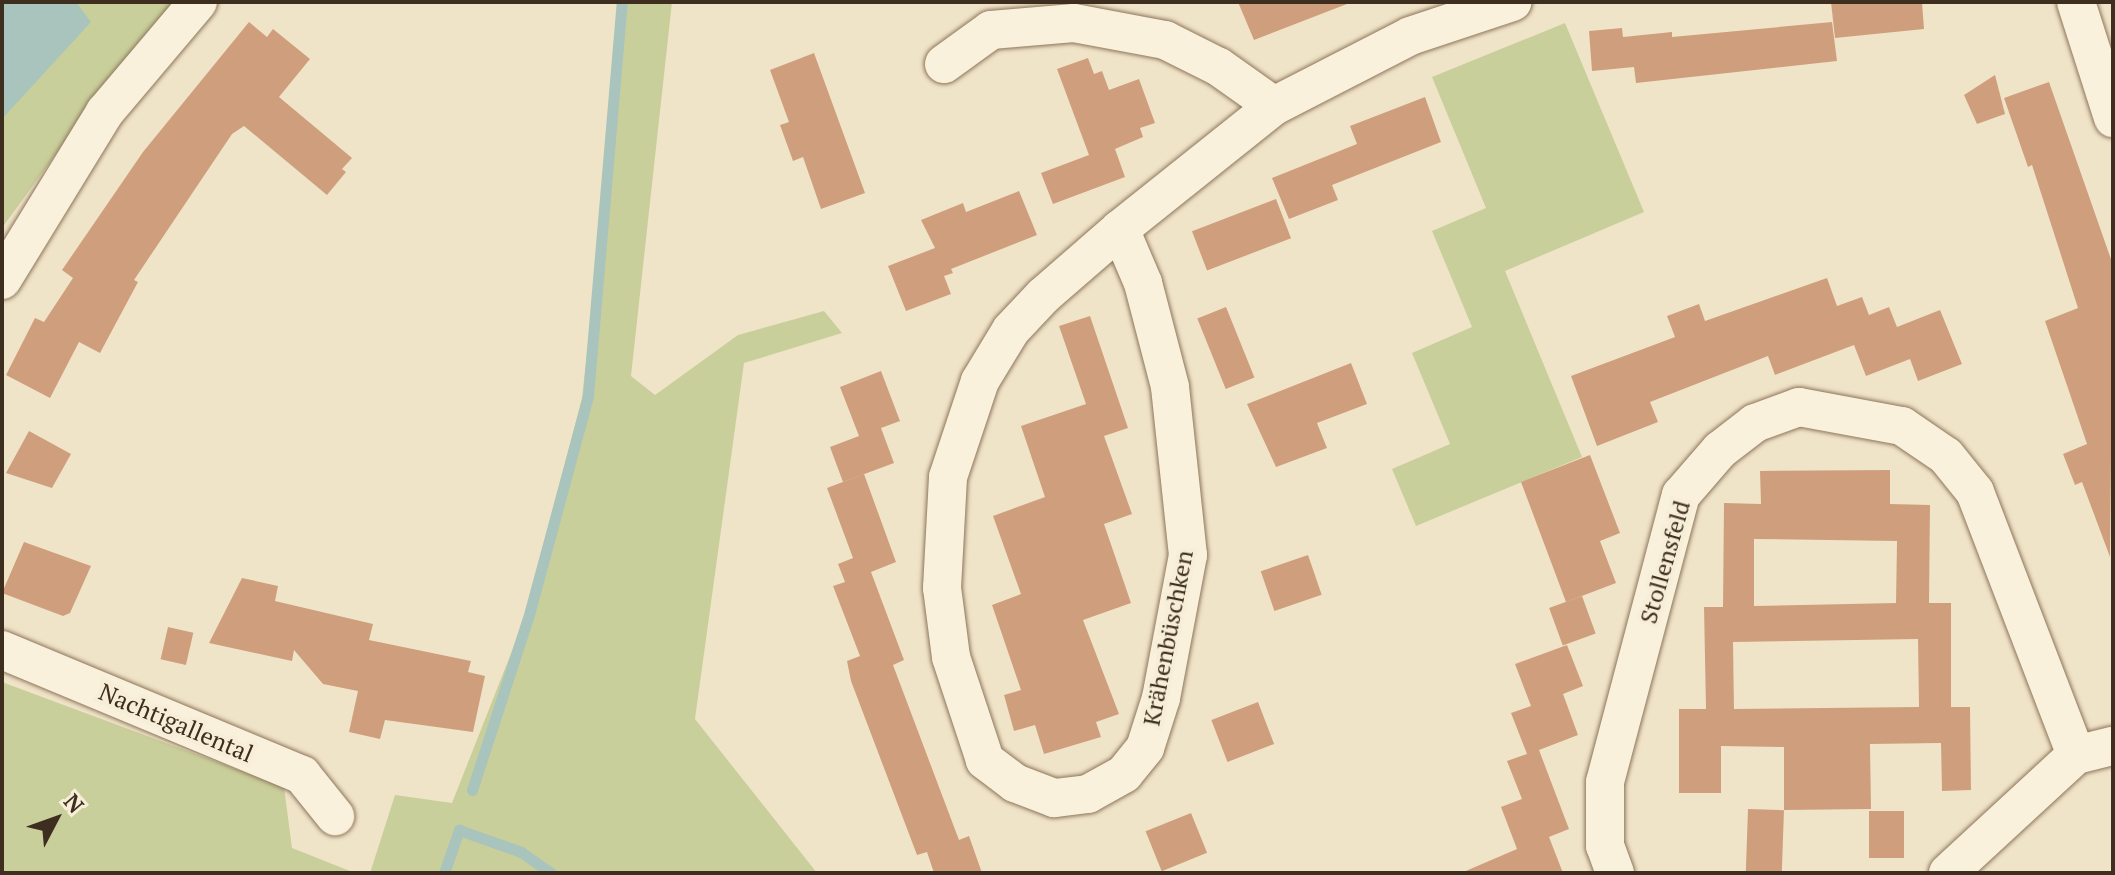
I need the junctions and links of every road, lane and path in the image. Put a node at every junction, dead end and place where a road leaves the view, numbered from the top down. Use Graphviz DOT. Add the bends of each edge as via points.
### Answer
graph roads {
  1 [pos="198,2"];
  2 [pos="1512,2"];
  3 [pos="2076,2"];
  4 [pos="944,64"];
  5 [pos="1274,106"];
  6 [pos="2113,118"];
  7 [pos="1120,229"];
  8 [pos="2,280"];
  9 [pos="2,650"];
  10 [pos="2113,746"];
  11 [pos="2076,755"];
  12 [pos="335,816"];
  13 [pos="1615,873"];
  14 [pos="1948,873"];
  1 -- 8 [label="street" via="105,112"];
  2 -- 5 [label="street, Krähenbüschken" via="1410,36"];
  3 -- 6 [label="street"];
  4 -- 5 [label="street" via="991,30 1074,23 1165,40 1219,67"];
  5 -- 7 [label="street, Krähenbüschken"];
  7 -- 7 [label="street, Krähenbüschken" via="1011,330 980,381 948,477 942,588 951,657 970,722 985,760 1015,783 1054,798 1088,794 1124,774 1145,748 1161,698 1188,555 1170,387 1143,283"];
  9 -- 12 [label="street, Nachtigallental" via="302,775"];
  10 -- 11 [label="street"];
  11 -- 13 [label="street, Stollensfeld" via="1975,492 1946,456 1902,426 1799,407 1755,423 1720,450 1681,495 1605,782 1605,846"];
  11 -- 14 [label="street"];
}
